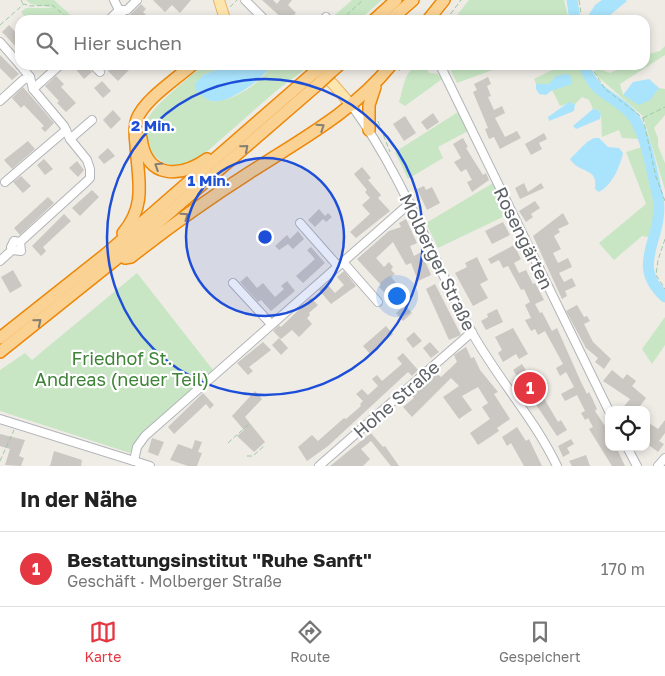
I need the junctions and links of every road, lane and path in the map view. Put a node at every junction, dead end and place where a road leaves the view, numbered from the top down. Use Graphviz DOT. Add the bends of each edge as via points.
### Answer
graph roads {
  1 [pos="21,0"];
  2 [pos="114,0"];
  3 [pos="137,0"];
  4 [pos="219,0"];
  5 [pos="245,0"];
  6 [pos="363,0"];
  7 [pos="396,0"];
  8 [pos="413,0"];
  9 [pos="444,0"];
  10 [pos="461,0"];
  11 [pos="579,0"];
  12 [pos="24,4"];
  13 [pos="118,11"];
  14 [pos="64,15"];
  15 [pos="114,15"];
  16 [pos="121,15"];
  17 [pos="224,15"];
  18 [pos="260,15"];
  19 [pos="346,15"];
  20 [pos="380,15"];
  21 [pos="396,15"];
  22 [pos="432,15"];
  23 [pos="450,15"];
  24 [pos="581,15"];
  25 [pos="0,25"];
  26 [pos="0,42"];
  27 [pos="15,59"];
  28 [pos="24,70"];
  29 [pos="54,70"];
  30 [pos="186,70"];
  31 [pos="387,70"];
  32 [pos="442,70"];
  33 [pos="593,70"];
  34 [pos="313,75"];
  35 [pos="30,77"];
  36 [pos="377,83"];
  37 [pos="167,86"];
  38 [pos="33,89"];
  39 [pos="0,101"];
  40 [pos="352,106"];
  41 [pos="665,107"];
  42 [pos="377,118"];
  43 [pos="643,118"];
  44 [pos="92,120"];
  45 [pos="66,130"];
  46 [pos="369,130"];
  47 [pos="246,133"];
  48 [pos="70,139"];
  49 [pos="386,157"];
  50 [pos="5,182"];
  51 [pos="665,201"];
  52 [pos="410,203"];
  53 [pos="300,222"];
  54 [pos="665,239"];
  55 [pos="111,257"];
  56 [pos="0,261"];
  57 [pos="340,263"];
  58 [pos="233,283"];
  59 [pos="665,289"];
  60 [pos="378,302"];
  61 [pos="271,324"];
  62 [pos="472,332"];
  63 [pos="0,338"];
  64 [pos="0,352"];
  65 [pos="607,406"];
  66 [pos="0,419"];
  67 [pos="249,424"];
  68 [pos="13,432"];
  69 [pos="228,443"];
  70 [pos="265,446"];
  71 [pos="629,451"];
  72 [pos="247,456"];
  73 [pos="665,458"];
  74 [pos="0,461"];
  75 [pos="134,461"];
  76 [pos="150,466"];
  77 [pos="319,466"];
  78 [pos="558,466"];
  79 [pos="637,466"];
  80 [pos="658,466"];
  1 -- 12 [label="path"];
  2 -- 13 [label="street"];
  3 -- 13 [label="street" via="126,10"];
  4 -- 17 [label="main road"];
  5 -- 18 [label="street"];
  6 -- 19 [label="path"];
  7 -- 20 [label="highway"];
  8 -- 21 [label="highway"];
  9 -- 22 [label="highway"];
  10 -- 23 [label="path"];
  11 -- 24 [label="path"];
  12 -- 14 [label="path" via="52,5"];
  12 -- 25 [label="path"];
  13 -- 15 [label="street"];
  13 -- 16 [label="street"];
  26 -- 27 [label="street"];
  28 -- 35 [label="street"];
  29 -- 38 [label="street"];
  30 -- 37 [label="highway"];
  31 -- 36 [label="highway"];
  32 -- 65 [label="street, Rosengärten"];
  33 -- 43 [label="path" via="605,89"];
  34 -- 40 [label="main road, Molberger Straße" via="333,84"];
  34 -- 47 [label="highway"];
  55 -- 34 [label="highway, one-way"];
  35 -- 38 [label="street"];
  35 -- 39 [label="street"];
  36 -- 40 [label="highway"];
  36 -- 46 [label="highway" via="369,105"];
  47 -- 37 [label="highway, one-way" via="191,169 174,173 159,169 145,155 140,129 150,106"];
  37 -- 55 [label="highway" via="142,109 136,120 141,196 130,225"];
  38 -- 45 [label="street"];
  40 -- 46 [label="street, Molberger Straße"];
  55 -- 40 [label="highway, one-way" via="131,257 220,191"];
  41 -- 43 [label="path"];
  42 -- 49 [label="path" via="391,150"];
  43 -- 51 [label="path" via="656,177"];
  44 -- 48 [label="street"];
  45 -- 48 [label="street"];
  45 -- 50 [label="street"];
  46 -- 49 [label="street, Molberger Straße"];
  47 -- 55 [label="highway"];
  48 -- 56 [label="street" via="87,160 90,178 20,242 21,251 12,250"];
  49 -- 52 [label="street, Molberger Straße"];
  52 -- 57 [label="street"];
  52 -- 62 [label="street, Molberger Straße"];
  53 -- 57 [label="street"];
  54 -- 59 [label="path" via="656,275"];
  55 -- 63 [label="highway"];
  64 -- 55 [label="highway, one-way"];
  57 -- 60 [label="street"];
  57 -- 61 [label="street"];
  58 -- 61 [label="street"];
  61 -- 75 [label="street" via="144,436"];
  62 -- 77 [label="street, Hohe Straße"];
  62 -- 78 [label="street, Molberger Straße" via="528,414"];
  66 -- 75 [label="street"];
  67 -- 69 [label="path"];
  68 -- 74 [label="path"];
  70 -- 72 [label="path" via="253,456"];
  71 -- 79 [label="street"];
  73 -- 80 [label="street"];
  75 -- 76 [label="street"];
}
